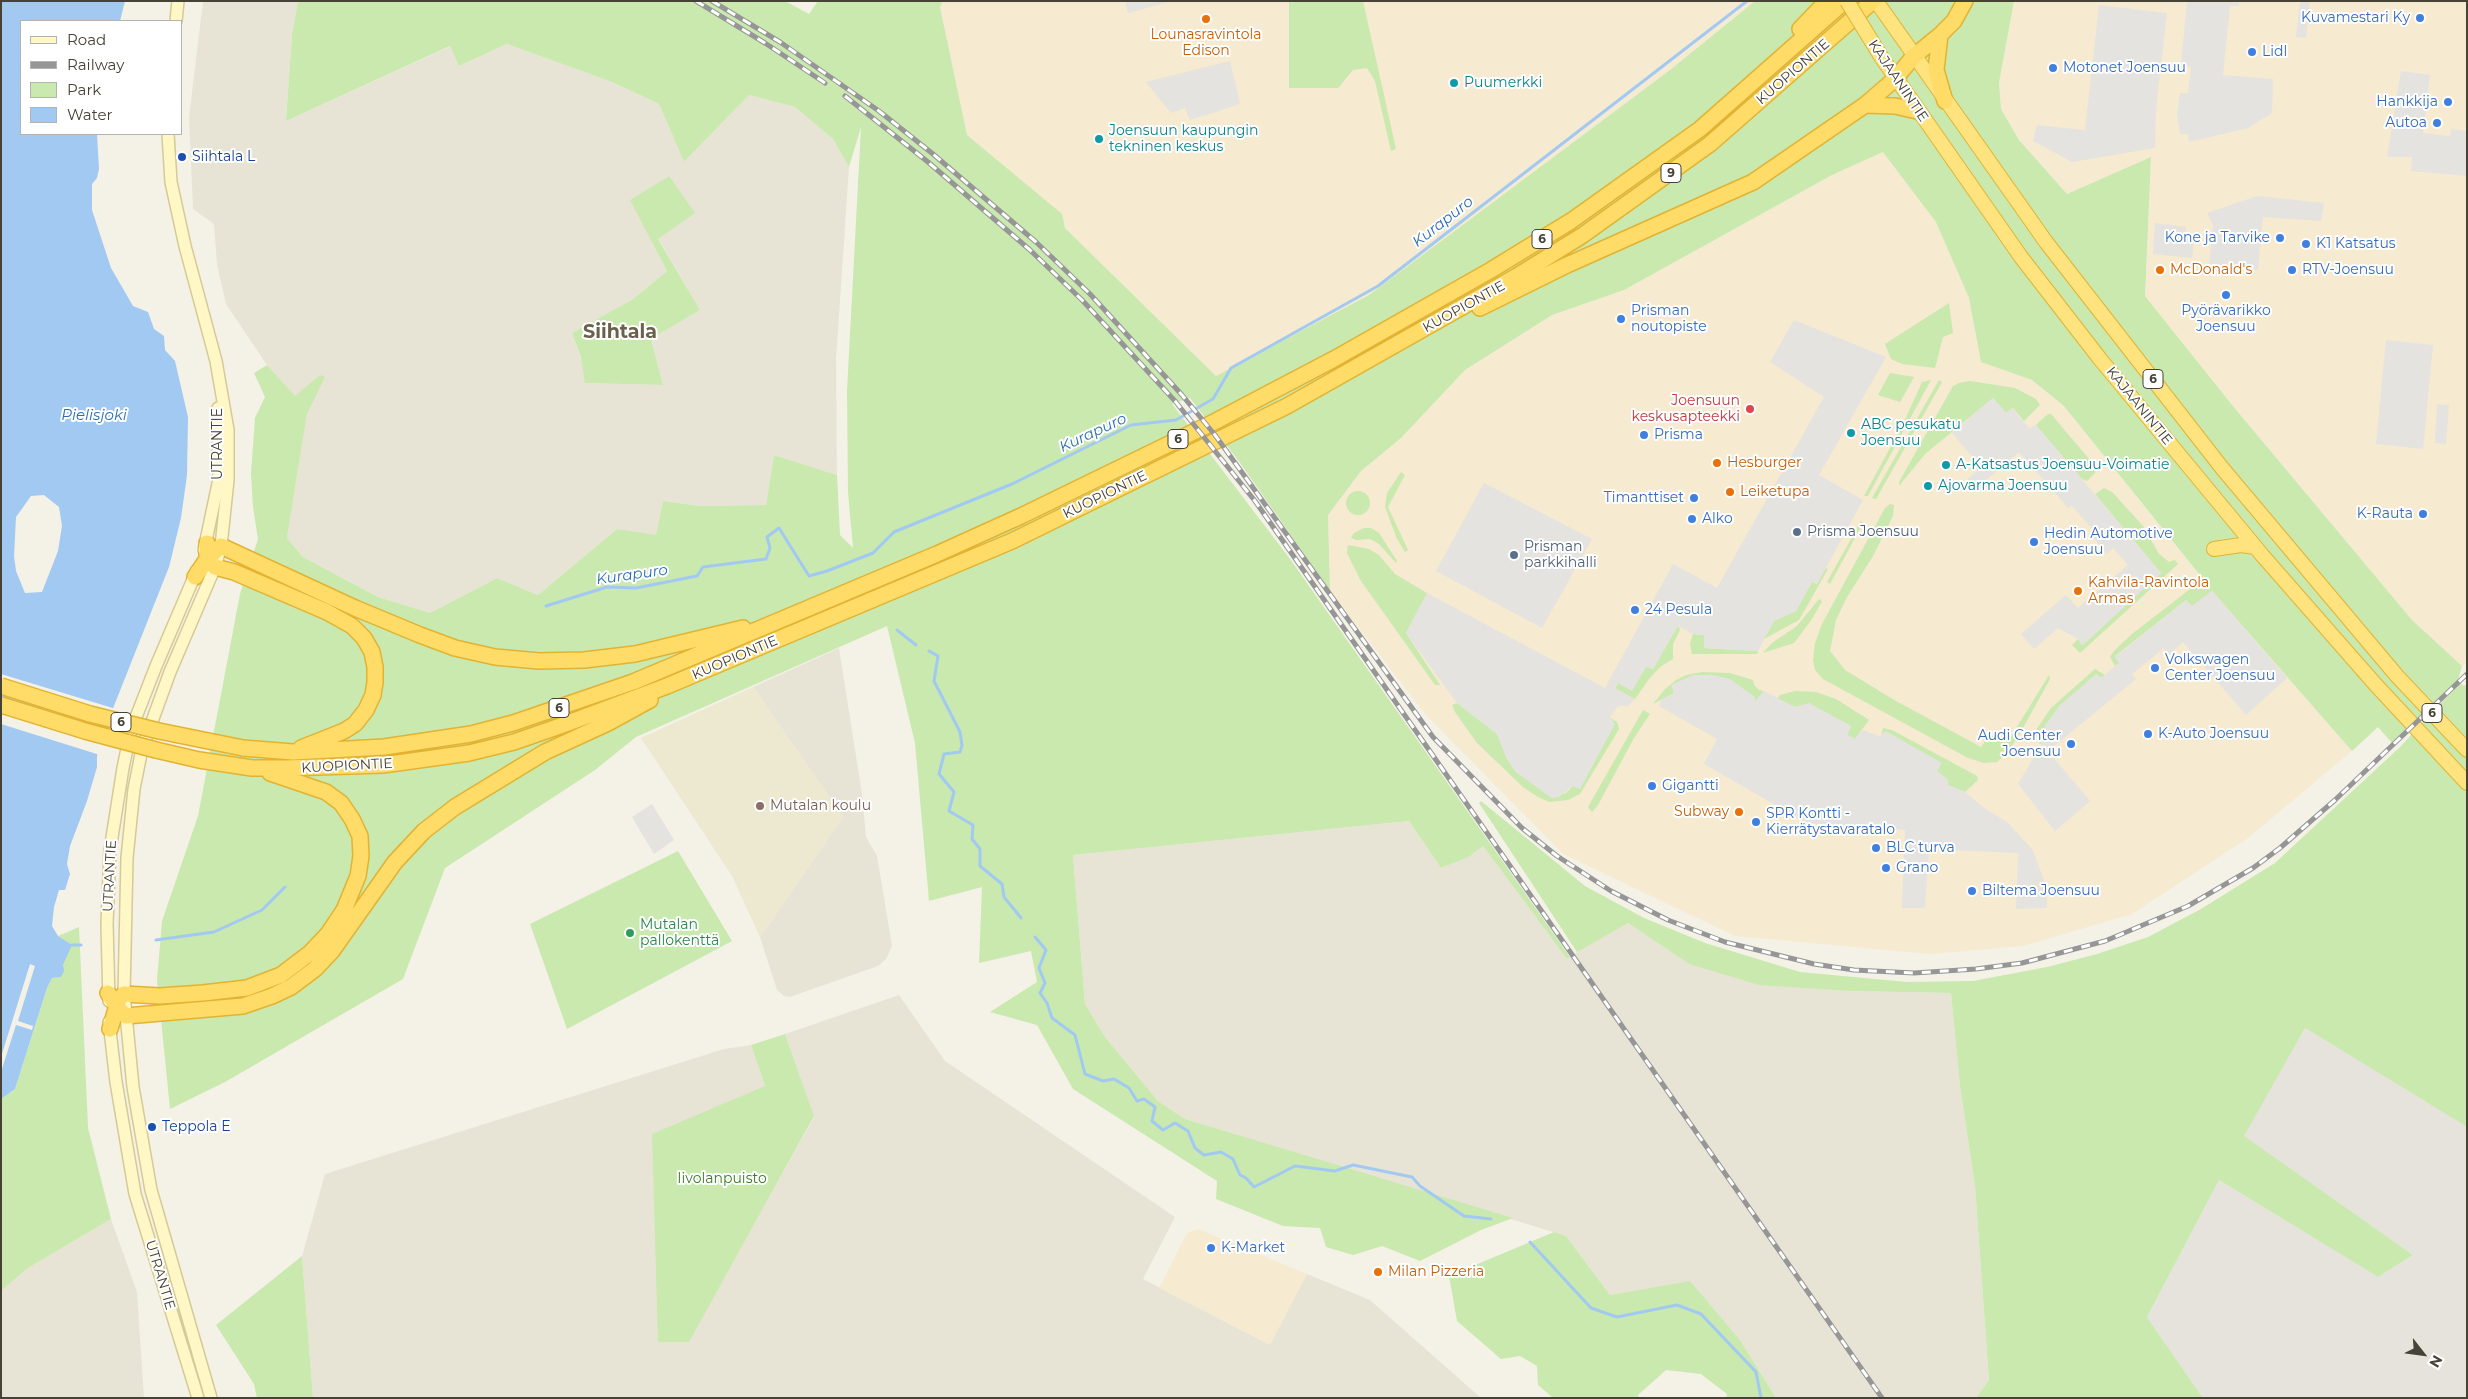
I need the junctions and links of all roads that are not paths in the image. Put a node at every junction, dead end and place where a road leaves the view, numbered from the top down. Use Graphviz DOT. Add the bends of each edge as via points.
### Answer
graph roads {
  1 [pos="178,1"];
  2 [pos="1827,1"];
  3 [pos="1846,1"];
  4 [pos="1874,1"];
  5 [pos="1965,1"];
  6 [pos="176,20"];
  7 [pos="1940,35"];
  8 [pos="1913,57"];
  9 [pos="1895,79"];
  10 [pos="1735,97"];
  11 [pos="1945,101"];
  12 [pos="1865,105"];
  13 [pos="1917,111"];
  14 [pos="168,135"];
  15 [pos="1447,316"];
  16 [pos="214,544"];
  17 [pos="2255,547"];
  18 [pos="2214,549"];
  19 [pos="211,563"];
  20 [pos="195,577"];
  21 [pos="809,607"];
  22 [pos="1,686"];
  23 [pos="667,686"];
  24 [pos="1,705"];
  25 [pos="2467,750"];
  26 [pos="293,752"];
  27 [pos="246,767"];
  28 [pos="2467,782"];
  29 [pos="108,993"];
  30 [pos="122,1006"];
  31 [pos="110,1029"];
  32 [pos="198,1398"];
  33 [pos="211,1398"];
  1 -- 6 [label="main road"];
  2 -- 10 [label="highway, 6"];
  3 -- 9 [label="highway, KAJAANINTIE / 6, bridge"];
  3 -- 10 [label="highway, KUOPIONTIE / 6"];
  4 -- 8 [label="highway, KAJAANINTIE / 6"];
  4 -- 15 [label="highway, KUOPIONTIE / 9" via="1756,105 1667,176 1583,235"];
  5 -- 7 [label="highway" via="1954,21"];
  7 -- 8 [label="highway"];
  7 -- 11 [label="highway" via="1936,70"];
  8 -- 9 [label="highway"];
  8 -- 11 [label="highway, KAJAANINTIE / 6"];
  9 -- 12 [label="highway, 6"];
  9 -- 13 [label="highway, KAJAANINTIE / 6"];
  10 -- 21 [label="highway, KUOPIONTIE / 6" via="1664,156 1571,221 1334,359 1216,421 1021,516"];
  11 -- 25 [label="highway, KAJAANINTIE / 6" via="2046,242 2226,473 2398,676"];
  12 -- 13 [label="highway"];
  12 -- 15 [label="highway, 6" via="1754,182 1474,310"];
  13 -- 17 [label="highway, KAJAANINTIE / 6" via="2052,298"];
  14 -- 16 [label="main road, UTRANTIE" via="173,191 216,361 228,430 228,480"];
  15 -- 23 [label="highway, KUOPIONTIE / 6" via="1287,406 1012,541"];
  16 -- 19 [label="highway"];
  16 -- 20 [label="main road, UTRANTIE"];
  16 -- 21 [label="highway" via="428,638 495,657 539,661 635,654 756,625"];
  17 -- 18 [label="highway" via="2241,545"];
  17 -- 28 [label="highway, KAJAANINTIE / 6" via="2380,690"];
  19 -- 20 [label="highway"];
  19 -- 26 [label="highway" via="327,612 352,626 372,652 376,667 373,695 355,724"];
  19 -- 30 [label="main road, UTRANTIE" via="142,749 127,858"];
  20 -- 29 [label="main road, UTRANTIE" via="131,730 123,768 110,850"];
  21 -- 26 [label="highway, KUOPIONTIE / 6" via="634,682 513,723 470,734 384,747"];
  22 -- 26 [label="highway, KUOPIONTIE / 6, bridge" via="90,714 159,731 243,748"];
  23 -- 27 [label="highway, KUOPIONTIE / 6" via="514,742 469,753 382,765"];
  23 -- 30 [label="highway" via="642,706 545,752 499,779 424,831 395,862 332,951 291,987 256,1002 229,1008"];
  24 -- 27 [label="highway, 6, bridge" via="156,750"];
  27 -- 30 [label="highway" via="326,792 341,803 352,819 360,836 361,856 358,876 344,910 310,953 281,975 263,983 247,988 160,996"];
  29 -- 30 [label="highway"];
  29 -- 31 [label="main road, UTRANTIE"];
  30 -- 31 [label="highway"];
  30 -- 33 [label="main road, UTRANTIE" via="151,1190"];
  31 -- 32 [label="main road, UTRANTIE" via="135,1194"];
}
